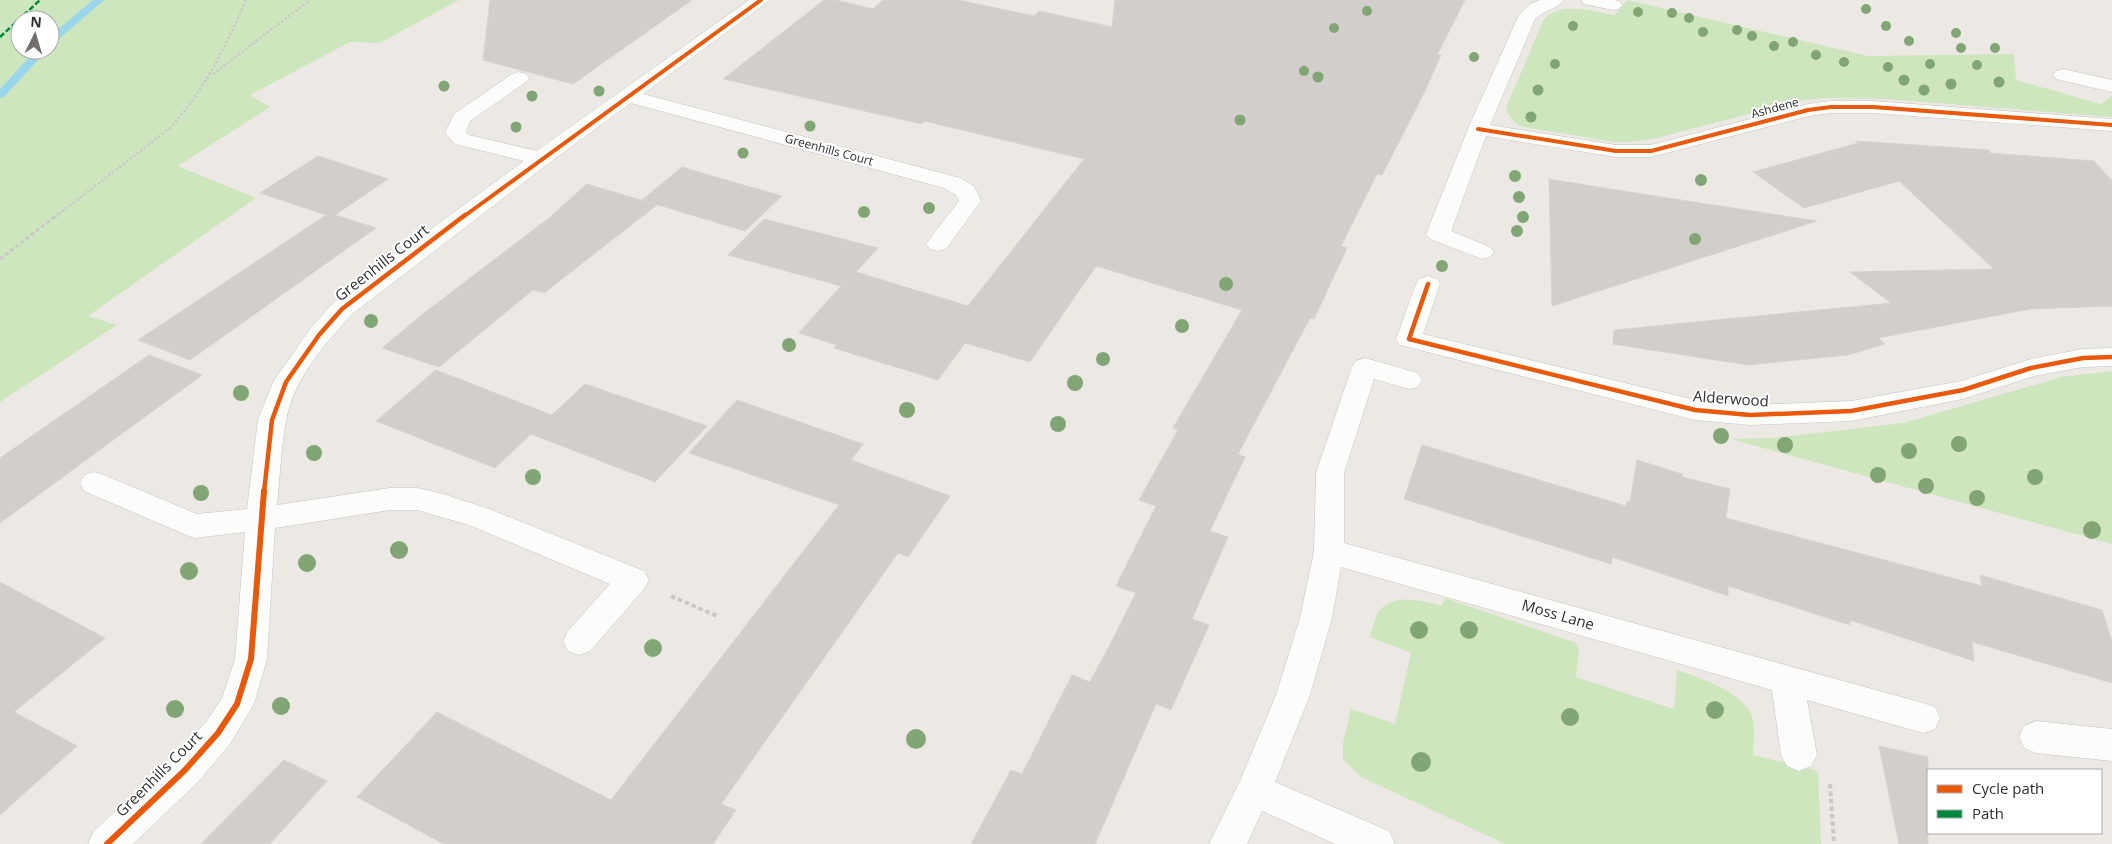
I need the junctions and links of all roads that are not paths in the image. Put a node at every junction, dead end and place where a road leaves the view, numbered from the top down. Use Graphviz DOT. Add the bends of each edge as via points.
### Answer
graph roads {
  1 [pos="761,0"];
  2 [pos="1555,0"];
  3 [pos="1590,0"];
  4 [pos="1613,5"];
  5 [pos="2063,75"];
  6 [pos="519,78"];
  7 [pos="2112,86"];
  8 [pos="628,96"];
  9 [pos="2112,125"];
  10 [pos="1478,129"];
  11 [pos="541,158"];
  12 [pos="938,244"];
  13 [pos="1482,252"];
  14 [pos="1428,284"];
  15 [pos="2112,357"];
  16 [pos="1409,380"];
  17 [pos="94,483"];
  18 [pos="261,519"];
  19 [pos="1330,551"];
  20 [pos="579,641"];
  21 [pos="1786,680"];
  22 [pos="1923,718"];
  23 [pos="2036,737"];
  24 [pos="2112,745"];
  25 [pos="1799,755"];
  26 [pos="1254,790"];
  27 [pos="107,844"];
  28 [pos="1228,844"];
  29 [pos="1376,844"];
  1 -- 8 [label="street, Greenhills Court"];
  2 -- 10 [label="street" via="1536,8 1527,17"];
  3 -- 4 [label="street"];
  5 -- 7 [label="street"];
  6 -- 11 [label="street" via="461,118 455,133 462,140"];
  8 -- 11 [label="street, Greenhills Court"];
  8 -- 12 [label="street, Greenhills Court" via="952,183 966,191 970,201"];
  9 -- 10 [label="street, Ashdene" via="1872,107 1831,107 1808,110 1651,151 1634,152"];
  10 -- 13 [label="street" via="1438,234"];
  11 -- 18 [label="street, Greenhills Court" via="368,287 342,308 319,335 286,382 272,420"];
  14 -- 15 [label="street, Alderwood" via="1409,339 1695,410 1750,415 1851,412 1963,390 2030,368 2083,358"];
  16 -- 19 [label="street" via="1365,367 1330,473"];
  17 -- 18 [label="street" via="194,526"];
  18 -- 20 [label="street" via="390,499 417,499 479,517 633,580"];
  18 -- 27 [label="street, Greenhills Court" via="251,659 237,704 218,733 185,770"];
  19 -- 21 [label="street, Moss Lane"];
  19 -- 26 [label="street" via="1316,618 1293,695"];
  21 -- 22 [label="street, Moss Lane"];
  21 -- 25 [label="street"];
  23 -- 24 [label="street"];
  26 -- 28 [label="street"];
  26 -- 29 [label="street"];
}
